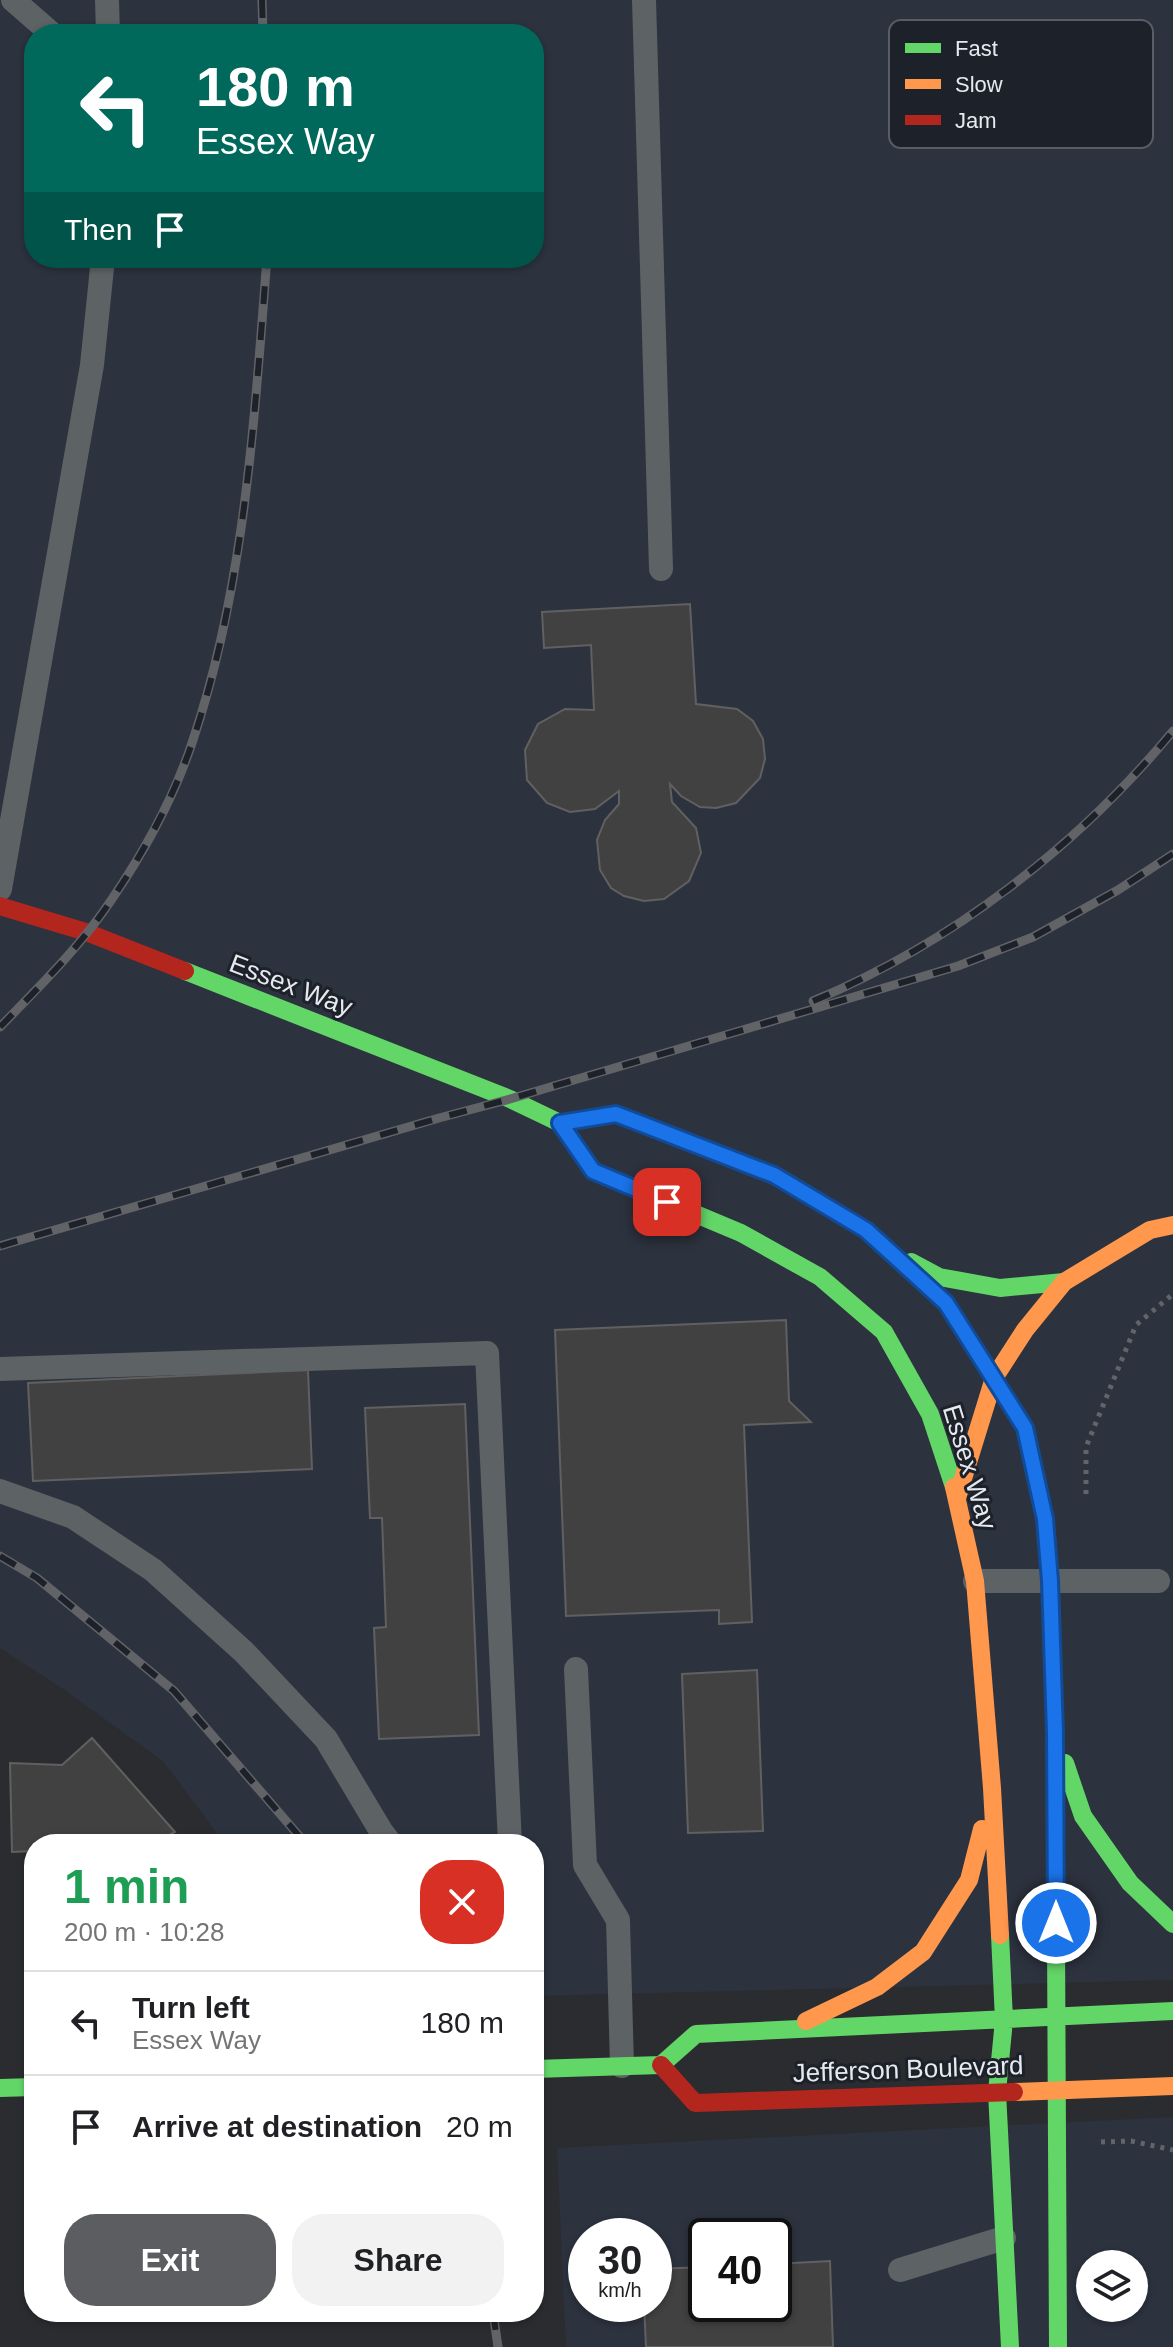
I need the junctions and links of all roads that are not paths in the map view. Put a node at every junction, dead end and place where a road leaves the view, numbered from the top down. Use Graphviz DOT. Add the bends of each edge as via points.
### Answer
graph roads {
  1 [pos="13,0"];
  2 [pos="107,0"];
  3 [pos="644,0"];
  4 [pos="41,24"];
  5 [pos="108,24"];
  6 [pos="102,268"];
  7 [pos="661,569"];
  8 [pos="0,889"];
  9 [pos="0,906"];
  10 [pos="560,1123"];
  11 [pos="1173,1225"];
  12 [pos="886,1249"];
  13 [pos="1064,1282"];
  14 [pos="0,1369"];
  15 [pos="994,1378"];
  16 [pos="0,1491"];
  17 [pos="957,1498"];
  18 [pos="975,1581"];
  19 [pos="1050,1581"];
  20 [pos="1158,1581"];
  21 [pos="576,1669"];
  22 [pos="1055,1733"];
  23 [pos="992,1788"];
  24 [pos="383,1834"];
  25 [pos="510,1834"];
  26 [pos="1173,1924"];
  27 [pos="1173,2011"];
  28 [pos="1056,2017"];
  29 [pos="1004,2020"];
  30 [pos="787,2030"];
  31 [pos="661,2065"];
  32 [pos="622,2066"];
  33 [pos="544,2069"];
  34 [pos="1173,2086"];
  35 [pos="24,2087"];
  36 [pos="0,2088"];
  37 [pos="1056,2090"];
  38 [pos="997,2092"];
  39 [pos="1004,2238"];
  40 [pos="900,2270"];
  41 [pos="1010,2347"];
  42 [pos="1058,2347"];
  1 -- 4 [label="lane"];
  2 -- 5 [label="lane"];
  3 -- 7 [label="lane"];
  6 -- 8 [label="lane" via="92,365"];
  9 -- 10 [label="street, Essex Way" via="86,932"];
  10 -- 12 [label="street, Essex Way" via="616,1114 774,1175 866,1230"];
  10 -- 17 [label="street, Essex Way" via="593,1171 741,1233 820,1277 884,1332 930,1414"];
  11 -- 13 [label="street" via="1150,1230"];
  12 -- 13 [label="street" via="939,1277 1000,1288"];
  12 -- 15 [label="street, Essex Way" via="946,1303"];
  13 -- 15 [label="street"];
  14 -- 25 [label="lane" via="487,1353"];
  15 -- 17 [label="street"];
  15 -- 19 [label="street, Essex Way" via="1025,1428 1045,1519"];
  16 -- 24 [label="lane" via="73,1517 176,1590 326,1739"];
  17 -- 18 [label="street, Essex Way"];
  18 -- 19 [label="lane"];
  18 -- 23 [label="street, Essex Way"];
  19 -- 20 [label="lane"];
  19 -- 22 [label="street, Essex Way"];
  21 -- 32 [label="lane" via="585,1865 618,1920"];
  22 -- 26 [label="street" via="1083,1816 1130,1883"];
  22 -- 28 [label="street, Essex Way"];
  23 -- 29 [label="street, Essex Way"];
  23 -- 30 [label="street" via="969,1880 923,1952 877,1987"];
  27 -- 28 [label="street, Jefferson Boulevard"];
  28 -- 29 [label="street, Jefferson Boulevard"];
  28 -- 37 [label="street, Essex Way"];
  29 -- 30 [label="street, Jefferson Boulevard"];
  29 -- 38 [label="street, Essex Way"];
  30 -- 31 [label="street, Jefferson Boulevard" via="696,2034"];
  31 -- 32 [label="street"];
  31 -- 38 [label="street, Jefferson Boulevard" via="695,2103"];
  32 -- 33 [label="street"];
  34 -- 37 [label="street, Jefferson Boulevard"];
  35 -- 36 [label="street"];
  37 -- 38 [label="street, Jefferson Boulevard"];
  37 -- 42 [label="street, Essex Way"];
  38 -- 39 [label="street, Essex Way"];
  39 -- 40 [label="lane"];
  39 -- 41 [label="street, Essex Way"];
}
